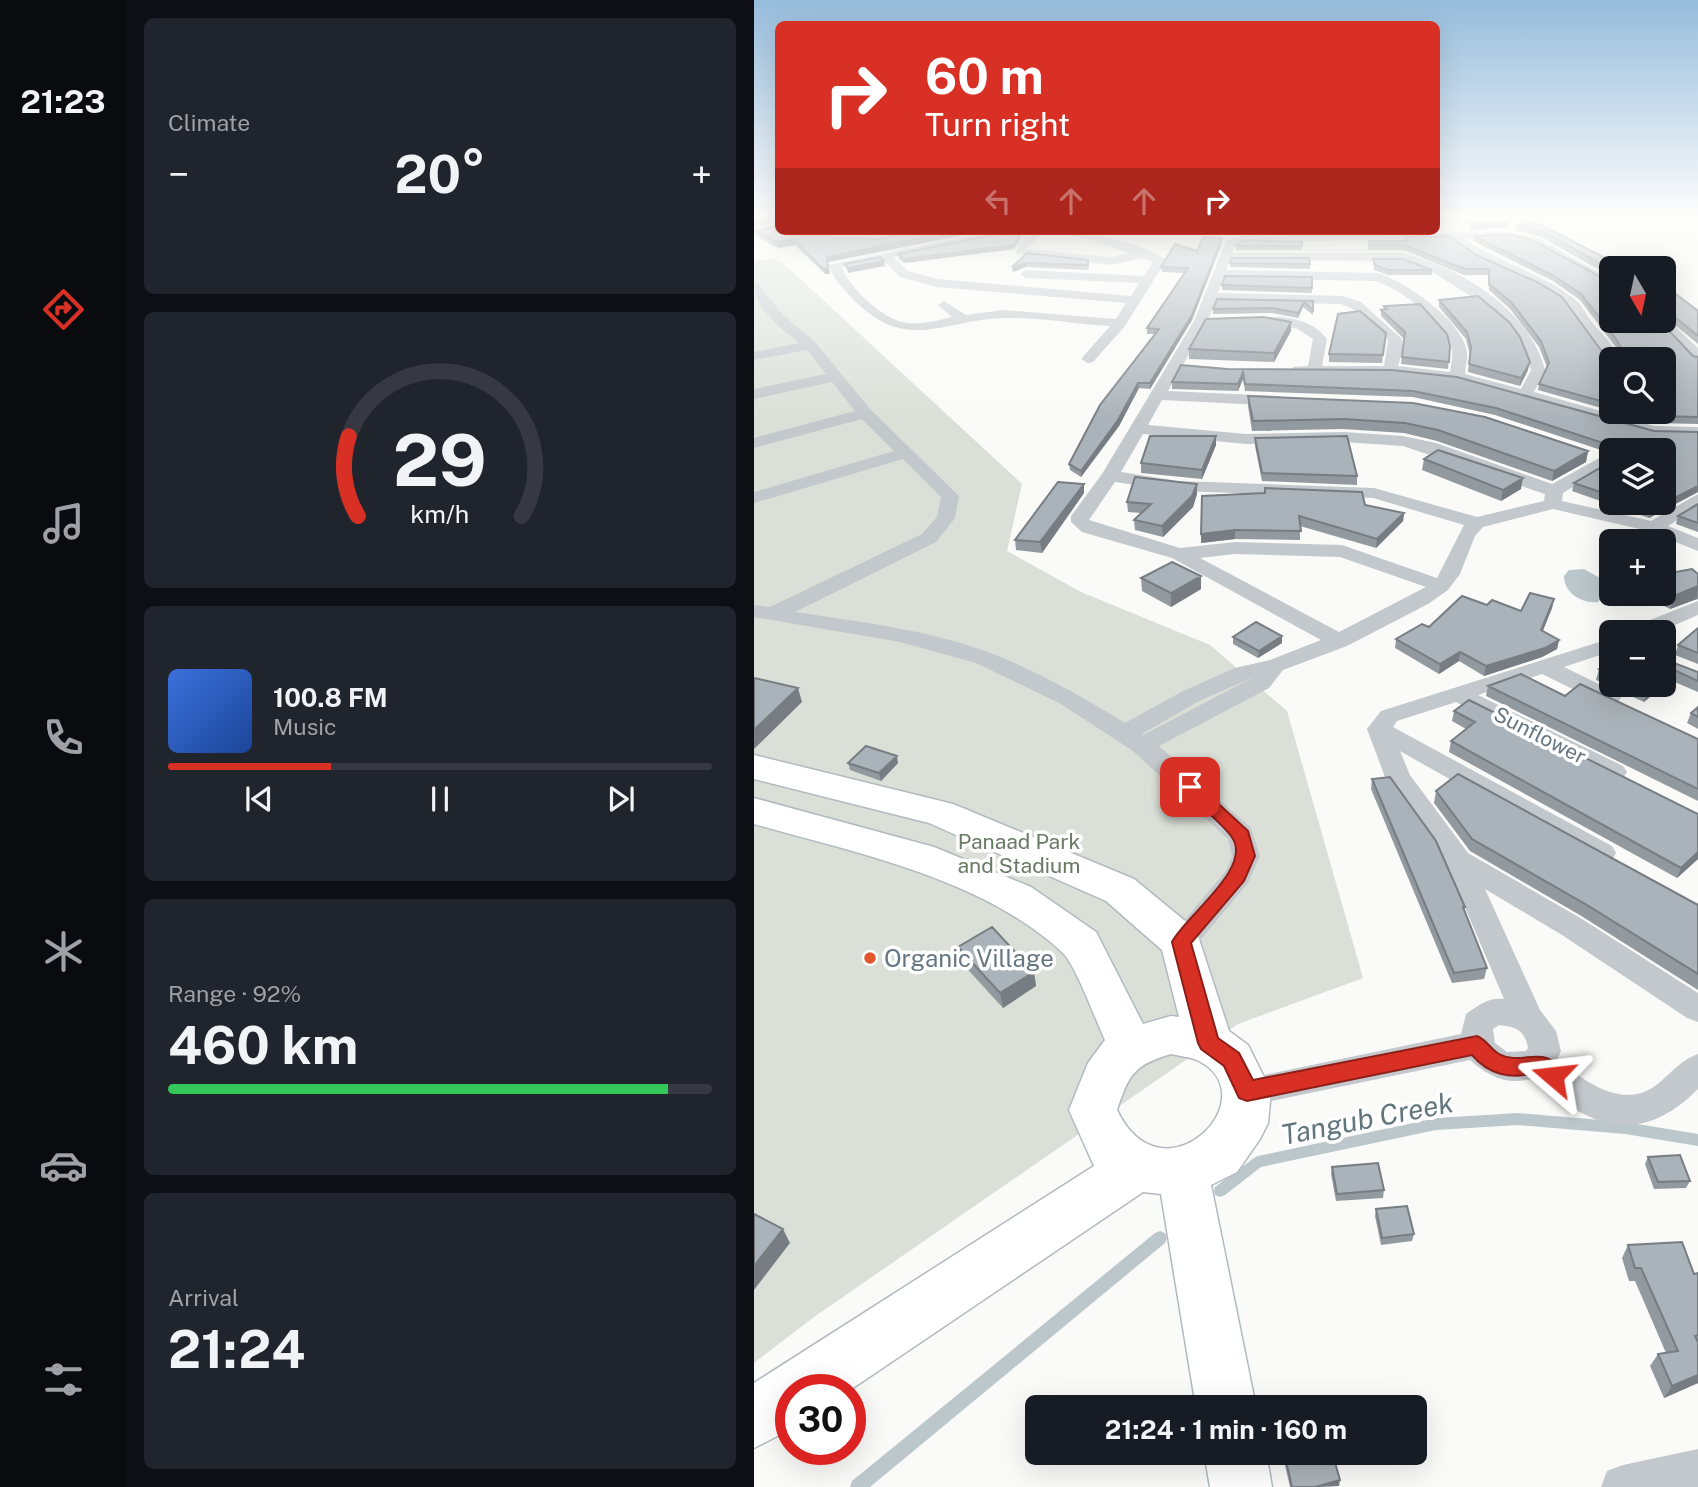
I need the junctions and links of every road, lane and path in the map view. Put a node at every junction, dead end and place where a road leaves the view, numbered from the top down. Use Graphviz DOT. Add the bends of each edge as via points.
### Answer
graph roads {
  1 [pos="843,282"];
  2 [pos="935,282"];
  3 [pos="1148,282"];
  4 [pos="1217,282"];
  5 [pos="1392,282"];
  6 [pos="1457,282"];
  7 [pos="1536,282"];
  8 [pos="754,286"];
  9 [pos="1211,297"];
  10 [pos="1136,300"];
  11 [pos="944,305"];
  12 [pos="963,319"];
  13 [pos="1238,321"];
  14 [pos="1120,323"];
  15 [pos="1676,333"];
  16 [pos="810,345"];
  17 [pos="1607,347"];
  18 [pos="754,356"];
  19 [pos="1698,358"];
  20 [pos="1088,359"];
  21 [pos="1279,370"];
  22 [pos="1314,370"];
  23 [pos="1390,370"];
  24 [pos="835,377"];
  25 [pos="1457,377"];
  26 [pos="754,394"];
  27 [pos="1524,394"];
  28 [pos="1157,395"];
  29 [pos="1291,401"];
  30 [pos="865,413"];
  31 [pos="1651,424"];
  32 [pos="1137,429"];
  33 [pos="1653,431"];
  34 [pos="1698,432"];
  35 [pos="1641,438"];
  36 [pos="754,443"];
  37 [pos="1579,451"];
  38 [pos="906,453"];
  39 [pos="1599,456"];
  40 [pos="1599,465"];
  41 [pos="1110,476"];
  42 [pos="754,498"];
  43 [pos="1554,498"];
  44 [pos="1698,499"];
  45 [pos="1476,523"];
  46 [pos="1654,527"];
  47 [pos="1698,545"];
  48 [pos="1179,554"];
  49 [pos="1441,586"];
  50 [pos="762,613"];
  51 [pos="1693,613"];
  52 [pos="1673,620"];
  53 [pos="1338,641"];
  54 [pos="1599,649"];
  55 [pos="1546,667"];
  56 [pos="1458,694"];
  57 [pos="1628,707"];
  58 [pos="1379,729"];
  59 [pos="1133,739"];
  60 [pos="754,767"];
  61 [pos="1638,784"];
  62 [pos="754,811"];
  63 [pos="1458,860"];
  64 [pos="1627,867"];
  65 [pos="1181,942"];
  66 [pos="1698,1009"];
  67 [pos="1527,1015"];
  68 [pos="1209,1043"];
  69 [pos="1477,1045"];
  70 [pos="1131,1046"];
  71 [pos="1536,1063"];
  72 [pos="1698,1068"];
  73 [pos="1247,1091"];
  74 [pos="1160,1170"];
  75 [pos="824,1374"];
  76 [pos="1223,1395"];
  77 [pos="775,1404"];
  78 [pos="754,1418"];
  79 [pos="1237,1465"];
  80 [pos="1698,1471"];
  81 [pos="1241,1487"];
  82 [pos="1623,1487"];
  1 -- 12 [label="street" via="887,323 911,328"];
  2 -- 10 [label="street"];
  3 -- 10 [label="street"];
  4 -- 9 [label="street"];
  5 -- 25 [label="street" via="1439,317 1455,338 1460,352"];
  6 -- 27 [label="street" via="1503,313 1524,336 1538,367 1536,381"];
  7 -- 17 [label="street" via="1575,306"];
  8 -- 16 [label="street" via="771,318"];
  9 -- 23 [label="street" via="1327,298 1356,305 1395,339"];
  9 -- 28 [label="street" via="1207,321 1182,365"];
  10 -- 14 [label="street"];
  11 -- 12 [label="street"];
  12 -- 14 [label="street" via="1003,314"];
  13 -- 22 [label="street" via="1309,327 1320,339"];
  14 -- 20 [label="street"];
  15 -- 19 [label="street"];
  16 -- 18 [label="street"];
  16 -- 24 [label="street"];
  21 -- 22 [label="street"];
  22 -- 23 [label="street"];
  23 -- 25 [label="street"];
  24 -- 26 [label="street"];
  24 -- 30 [label="street"];
  25 -- 27 [label="street"];
  27 -- 33 [label="street"];
  28 -- 29 [label="street"];
  28 -- 32 [label="street"];
  30 -- 36 [label="street"];
  30 -- 38 [label="street"];
  31 -- 33 [label="street"];
  32 -- 41 [label="street"];
  32 -- 43 [label="street" via="1235,438 1403,441 1430,447"];
  33 -- 34 [label="street"];
  33 -- 35 [label="street"];
  37 -- 39 [label="street"];
  38 -- 42 [label="street"];
  38 -- 50 [label="street" via="950,496 946,518 929,538"];
  40 -- 43 [label="street"];
  41 -- 45 [label="street" via="1199,487 1374,493"];
  41 -- 48 [label="street" via="1080,522"];
  43 -- 45 [label="street"];
  43 -- 46 [label="street"];
  44 -- 46 [label="street"];
  45 -- 49 [label="street"];
  46 -- 47 [label="street"];
  48 -- 49 [label="street" via="1235,548 1342,551"];
  48 -- 53 [label="street"];
  49 -- 53 [label="street"];
  50 -- 59 [label="street" via="902,636 984,658 1069,699"];
  51 -- 52 [label="street"];
  53 -- 59 [label="street" via="1277,665 1261,683"];
  54 -- 55 [label="street"];
  55 -- 56 [label="street"];
  55 -- 57 [label="street"];
  56 -- 58 [label="street" via="1389,716"];
  56 -- 61 [label="street, Sunflower"];
  58 -- 63 [label="street" via="1398,776"];
  58 -- 64 [label="street"];
  59 -- 65 [label="street" via="1241,835 1246,856 1238,876"];
  60 -- 65 [label="street" via="940,813 1120,890"];
  62 -- 70 [label="street" via="920,857 1017,898 1081,943"];
  63 -- 66 [label="street"];
  63 -- 67 [label="street"];
  65 -- 68 [label="street"];
  67 -- 69 [label="street" via="1494,1011 1477,1023"];
  67 -- 71 [label="street" via="1543,1032 1545,1051"];
  68 -- 70 [label="street" via="1171,1035"];
  68 -- 73 [label="street" via="1231,1059"];
  69 -- 71 [label="street" via="1489,1060 1515,1069"];
  69 -- 73 [label="street"];
  70 -- 74 [label="street" via="1108,1065 1093,1110 1110,1149"];
  71 -- 72 [label="street" via="1588,1101 1626,1113 1654,1105"];
  73 -- 74 [label="street" via="1243,1123 1219,1155"];
  74 -- 75 [label="street"];
  74 -- 76 [label="street"];
  77 -- 78 [label="street"];
  79 -- 81 [label="street"];
  80 -- 82 [label="street"];
}
